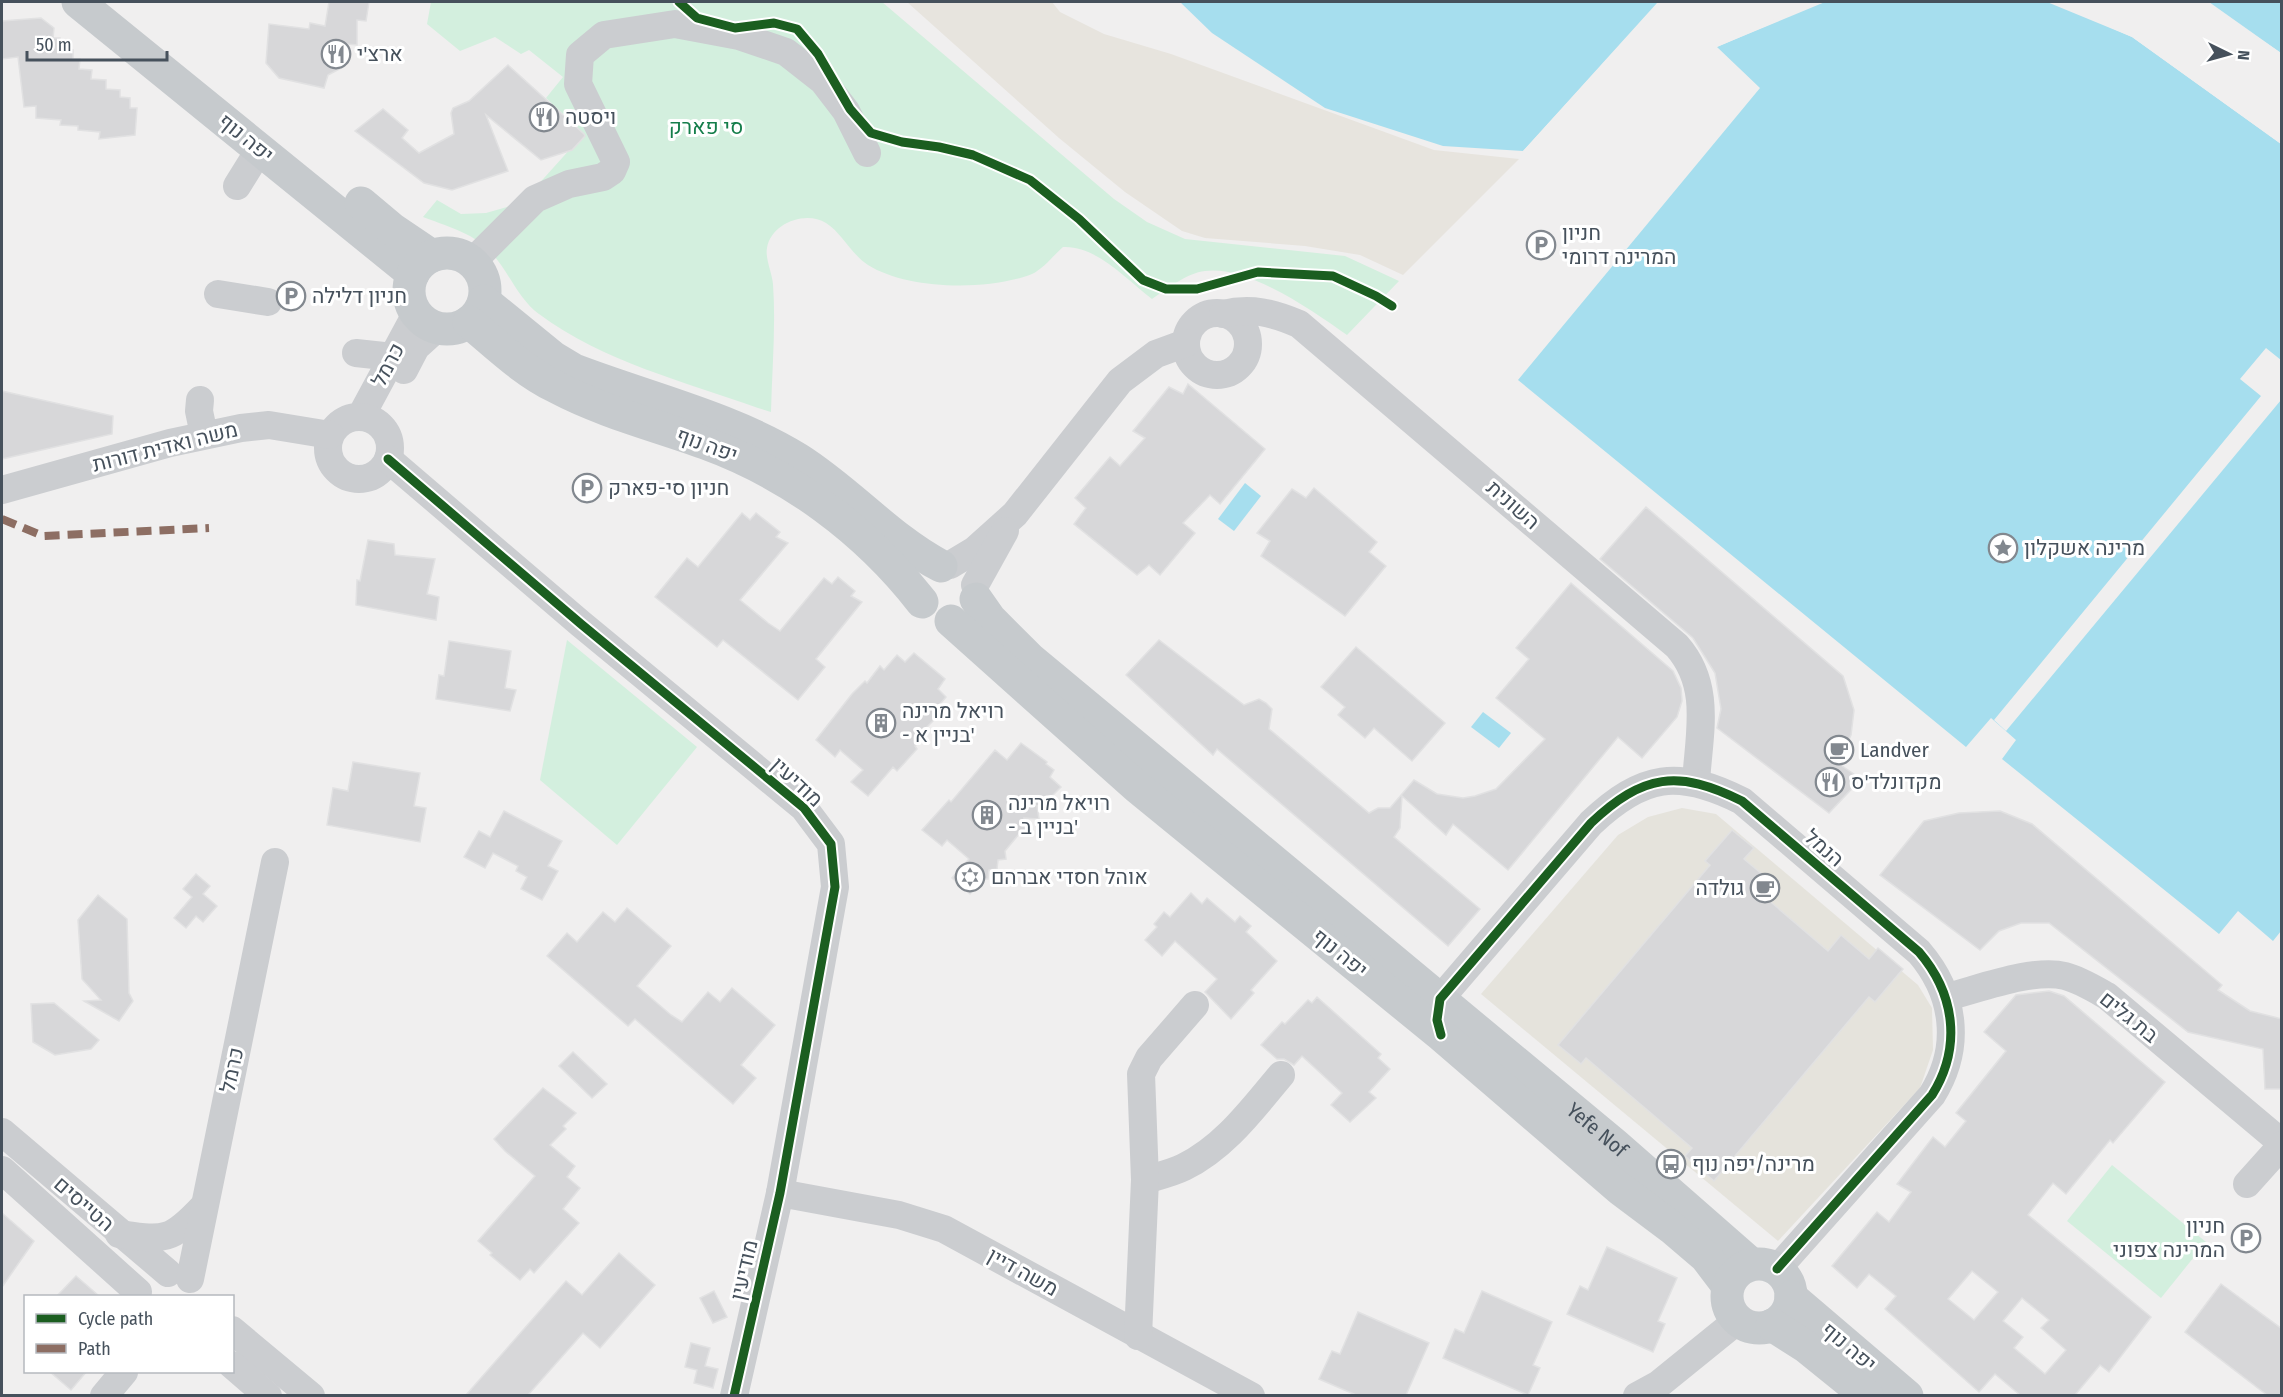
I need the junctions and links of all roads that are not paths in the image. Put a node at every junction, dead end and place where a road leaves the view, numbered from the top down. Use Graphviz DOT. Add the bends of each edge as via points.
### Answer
graph roads {
  1 [pos="78,2"];
  2 [pos="113,2"];
  3 [pos="260,149"];
  4 [pos="867,153"];
  5 [pos="237,186"];
  6 [pos="472,262"];
  7 [pos="423,265"];
  8 [pos="218,294"];
  9 [pos="268,302"];
  10 [pos="476,311"];
  11 [pos="1222,314"];
  12 [pos="427,321"];
  13 [pos="1185,344"];
  14 [pos="356,352"];
  15 [pos="393,357"];
  16 [pos="200,400"];
  17 [pos="370,420"];
  18 [pos="204,435"];
  19 [pos="330,435"];
  20 [pos="388,459"];
  21 [pos="2,490"];
  22 [pos="960,579"];
  23 [pos="922,602"];
  24 [pos="951,621"];
  25 [pos="1696,782"];
  26 [pos="275,862"];
  27 [pos="1947,997"];
  28 [pos="1440,999"];
  29 [pos="1195,1005"];
  30 [pos="1441,1035"];
  31 [pos="1281,1075"];
  32 [pos="2,1132"];
  33 [pos="2282,1144"];
  34 [pos="2,1170"];
  35 [pos="1145,1180"];
  36 [pos="2247,1184"];
  37 [pos="780,1193"];
  38 [pos="202,1208"];
  39 [pos="119,1234"];
  40 [pos="1762,1279"];
  41 [pos="187,1283"];
  42 [pos="138,1294"];
  43 [pos="1738,1320"];
  44 [pos="1772,1325"];
  45 [pos="234,1332"];
  46 [pos="1138,1336"];
  47 [pos="234,1367"];
  48 [pos="122,1373"];
  49 [pos="104,1395"];
  50 [pos="268,1395"];
  51 [pos="311,1395"];
  52 [pos="734,1395"];
  53 [pos="1251,1395"];
  54 [pos="1637,1395"];
  55 [pos="1868,1395"];
  56 [pos="1907,1395"];
  1 -- 3 [label="main road, יפה נוף"];
  2 -- 7 [label="main road, יפה נוף" via="392,229"];
  3 -- 5 [label="street"];
  3 -- 7 [label="main road, יפה נוף"];
  4 -- 6 [label="street" via="846,111 823,81 786,52 740,36 675,24 604,35 580,55 578,84 616,162 612,171 535,199"];
  6 -- 7 [label="main road" via="456,253"];
  6 -- 10 [label="main road" via="483,276"];
  7 -- 12 [label="main road" via="410,296"];
  8 -- 9 [label="street"];
  10 -- 12 [label="main road" via="459,327"];
  10 -- 22 [label="main road, יפה נוף" via="574,370 757,437 786,452 921,555"];
  10 -- 23 [label="main road, יפה נוף" via="532,374 555,387 586,402 748,460 811,496 874,549"];
  11 -- 13 [label="street, השונית" via="1197,320"];
  11 -- 13 [label="street" via="1239,322 1247,337 1245,357 1239,366 1220,375 1200,370 1187,354"];
  11 -- 25 [label="street, השונית" via="1245,309 1299,324 1677,646 1690,661 1700,686"];
  12 -- 15 [label="street, כרמל"];
  12 -- 17 [label="street, כרמל" via="416,347"];
  13 -- 22 [label="street" via="1156,354 1120,381"];
  14 -- 15 [label="street"];
  15 -- 17 [label="street, כרמל"];
  16 -- 18 [label="street"];
  17 -- 19 [label="street" via="342,421"];
  17 -- 20 [label="street" via="388,436"];
  18 -- 19 [label="street, משה ואדית דורות" via="269,424"];
  18 -- 21 [label="street, משה ואדית דורות"];
  19 -- 20 [label="street" via="327,444 331,462 344,475 364,479 374,475"];
  20 -- 37 [label="street, מודיעין" via="804,808 831,844 835,887"];
  22 -- 23 [label="main road" via="926,576 920,593"];
  22 -- 24 [label="main road" via="967,614"];
  22 -- 28 [label="main road, יפה נוף" via="990,619 1030,659"];
  23 -- 24 [label="main road" via="933,617"];
  24 -- 30 [label="main road, יפה נוף" via="1137,787"];
  25 -- 27 [label="street, הנמל" via="1742,801 1900,936 1931,966"];
  25 -- 28 [label="street, הנמל" via="1649,784 1612,803"];
  26 -- 38 [label="street, כרמל"];
  27 -- 33 [label="street, בת גלים" via="2028,976 2063,975 2084,983 2107,996"];
  27 -- 40 [label="street, הנמל" via="1952,1041 1936,1088 1918,1114"];
  28 -- 30 [label="street" via="1437,1020"];
  28 -- 40 [label="main road, Yefe Nof" via="1614,1144"];
  29 -- 35 [label="street" via="1149,1058 1141,1074"];
  30 -- 40 [label="main road, יפה נוף" via="1620,1189 1706,1257"];
  31 -- 35 [label="street" via="1237,1127 1211,1149 1185,1167"];
  32 -- 39 [label="street, הטייסים"];
  33 -- 36 [label="street"];
  34 -- 42 [label="street, הטייסים"];
  35 -- 46 [label="street"];
  37 -- 46 [label="street, משה דיין" via="899,1215 944,1229"];
  37 -- 52 [label="street, מודיעין"];
  38 -- 39 [label="street" via="186,1225 160,1239"];
  38 -- 41 [label="street, כרמל"];
  39 -- 41 [label="street, הטייסים"];
  40 -- 43 [label="main road, יפה נוף" via="1728,1305"];
  40 -- 44 [label="main road" via="1785,1314"];
  40 -- 56 [label="main road, יפה נוף"];
  41 -- 42 [label="street" via="156,1276"];
  43 -- 44 [label="main road, יפה נוף" via="1754,1328"];
  43 -- 54 [label="street" via="1659,1384"];
  44 -- 55 [label="main road, יפה נוף"];
  45 -- 51 [label="street"];
  46 -- 53 [label="street, משה דיין"];
  47 -- 50 [label="street"];
  48 -- 49 [label="street"];
}
